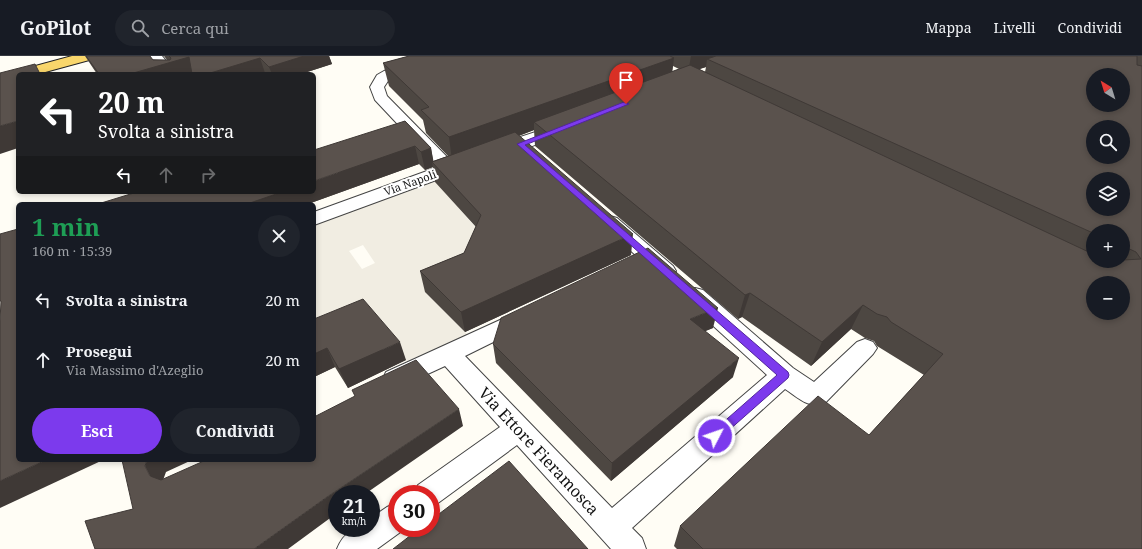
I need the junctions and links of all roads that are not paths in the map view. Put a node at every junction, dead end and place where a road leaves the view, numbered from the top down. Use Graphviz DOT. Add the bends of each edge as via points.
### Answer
graph roads {
  1 [pos="88,56"];
  2 [pos="155,56"];
  3 [pos="446,56"];
  4 [pos="29,72"];
  5 [pos="168,72"];
  6 [pos="575,123"];
  7 [pos="449,169"];
  8 [pos="598,212"];
  9 [pos="316,218"];
  10 [pos="649,256"];
  11 [pos="628,267"];
  12 [pos="543,308"];
  13 [pos="865,348"];
  14 [pos="448,353"];
  15 [pos="784,375"];
  16 [pos="378,387"];
  17 [pos="518,429"];
  18 [pos="440,485"];
  19 [pos="388,523"];
  20 [pos="611,528"];
  21 [pos="352,549"];
  22 [pos="631,549"];
  1 -- 4 [label="main road"];
  2 -- 5 [label="street"];
  3 -- 7 [label="street" via="385,76 379,81 377,88 380,97"];
  6 -- 7 [label="street, Via Napoli" via="527,151 481,157"];
  7 -- 9 [label="street, Via Napoli"];
  8 -- 10 [label="street"];
  10 -- 11 [label="street"];
  10 -- 15 [label="street"];
  12 -- 14 [label="street"];
  13 -- 15 [label="street" via="816,396"];
  14 -- 16 [label="street"];
  14 -- 17 [label="street, Via Ettore Fieramosca"];
  15 -- 20 [label="street"];
  17 -- 18 [label="street"];
  17 -- 20 [label="street, Via Ettore Fieramosca"];
  19 -- 21 [label="street"];
  20 -- 22 [label="street, Via Ettore Fieramosca"];
}
